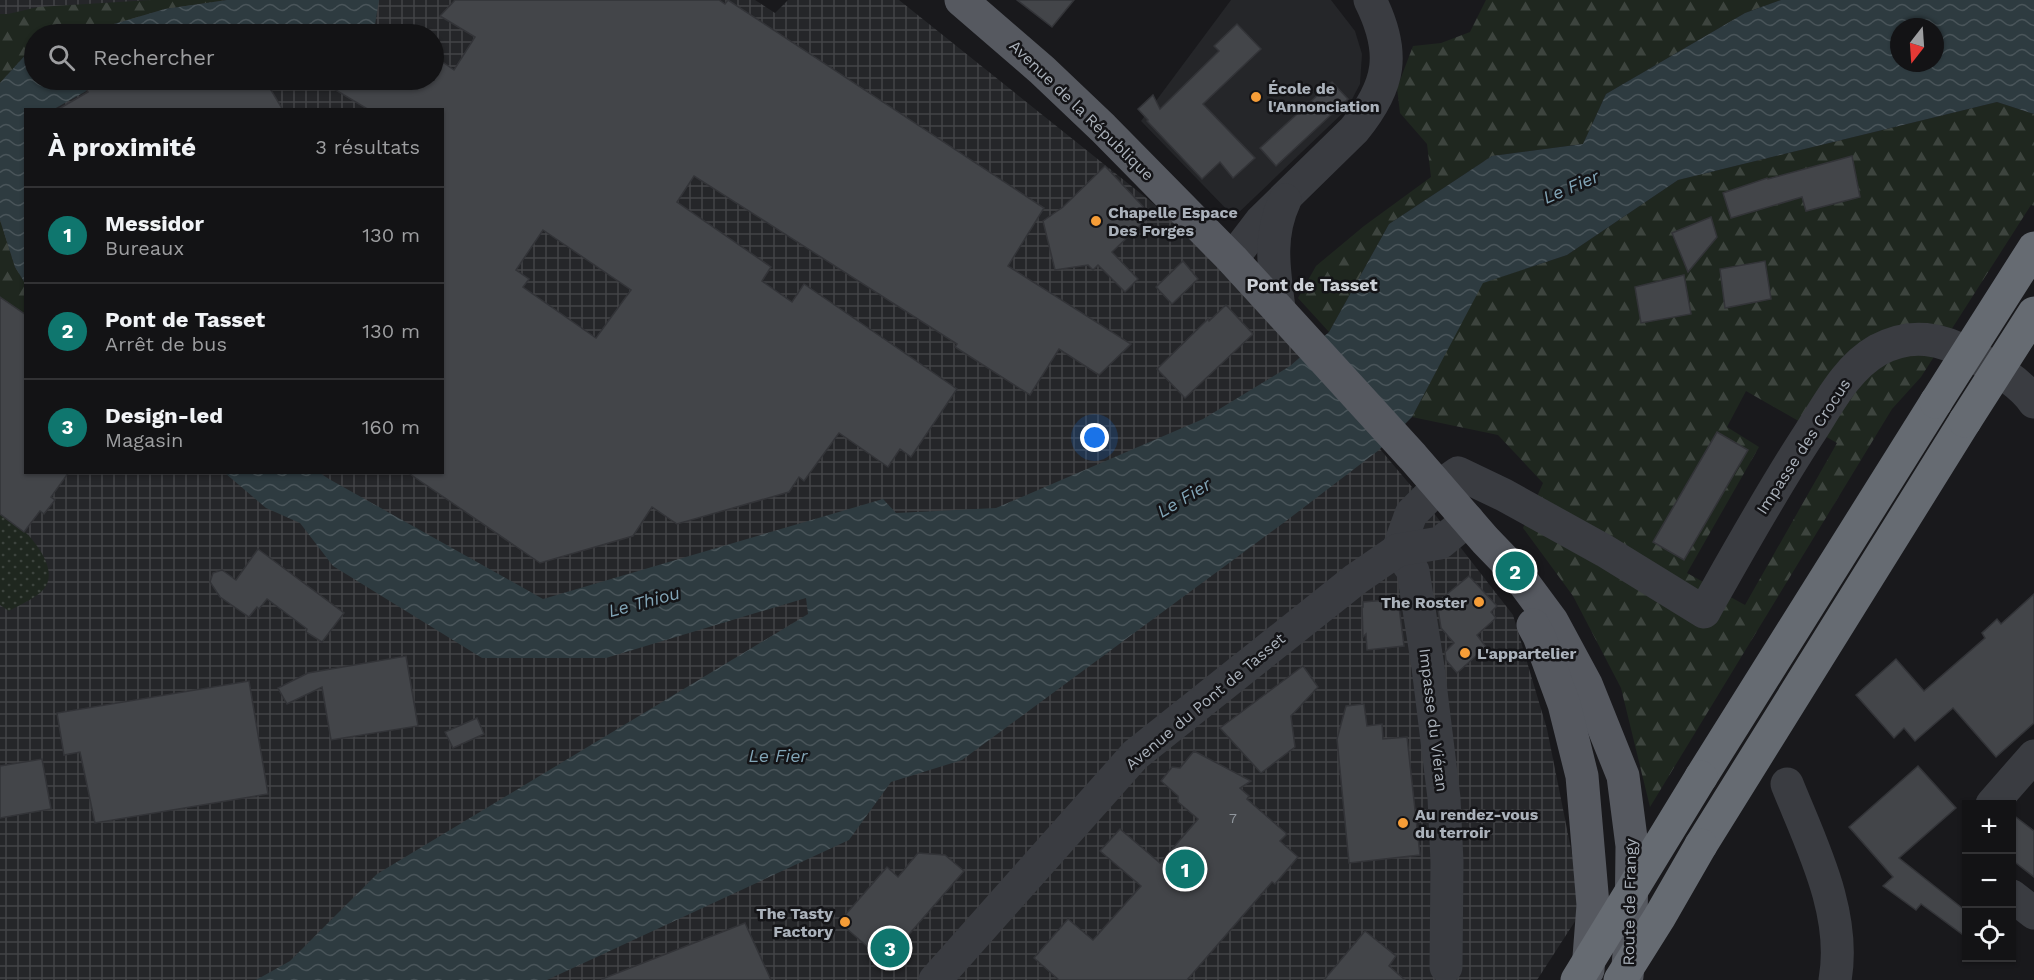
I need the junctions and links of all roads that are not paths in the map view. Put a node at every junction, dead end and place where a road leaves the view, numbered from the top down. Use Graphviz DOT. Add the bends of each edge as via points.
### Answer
graph roads {
  1 [pos="961,0"];
  2 [pos="1370,0"];
  3 [pos="1288,193"];
  4 [pos="2034,248"];
  5 [pos="1232,259"];
  6 [pos="2034,313"];
  7 [pos="1288,319"];
  8 [pos="2034,402"];
  9 [pos="1438,486"];
  10 [pos="1476,530"];
  11 [pos="1398,550"];
  12 [pos="2034,756"];
  13 [pos="1787,784"];
  14 [pos="1996,800"];
  15 [pos="2016,899"];
  16 [pos="2034,913"];
  17 [pos="1446,967"];
  18 [pos="935,980"];
  19 [pos="1577,980"];
  20 [pos="1587,980"];
  21 [pos="1620,980"];
  22 [pos="1626,980"];
  23 [pos="1835,980"];
  1 -- 5 [label="main road, Avenue de la République" via="1049,77"];
  2 -- 3 [label="street" via="1387,45 1385,73 1378,93 1354,130"];
  3 -- 5 [label="street" via="1261,220"];
  3 -- 7 [label="street" via="1273,237 1275,281"];
  4 -- 19 [label="highway, bridge"];
  5 -- 7 [label="main road, Avenue de la République"];
  6 -- 21 [label="highway, bridge"];
  7 -- 9 [label="main road, Route de Frangy"];
  8 -- 9 [label="street, Impasse des Crocus" via="2007,377 1947,343 1917,338 1879,350 1837,390 1769,496 1704,612 1605,551 1479,482 1458,473"];
  9 -- 10 [label="main road, Route de Frangy"];
  9 -- 11 [label="street" via="1411,514"];
  10 -- 11 [label="street, Avenue du Pont de Tasset" via="1440,543"];
  10 -- 20 [label="main road, Route de Frangy" via="1539,636 1564,704 1582,776 1593,905"];
  10 -- 22 [label="main road, Route de Frangy" via="1515,571 1552,621 1586,684 1623,776 1632,846"];
  11 -- 17 [label="street, Impasse du Viéran" via="1413,571 1438,742 1447,862"];
  11 -- 18 [label="street, Avenue du Pont de Tasset" via="1135,755"];
  12 -- 14 [label="street"];
  13 -- 23 [label="street" via="1833,912 1837,942"];
  15 -- 16 [label="street"];
}
